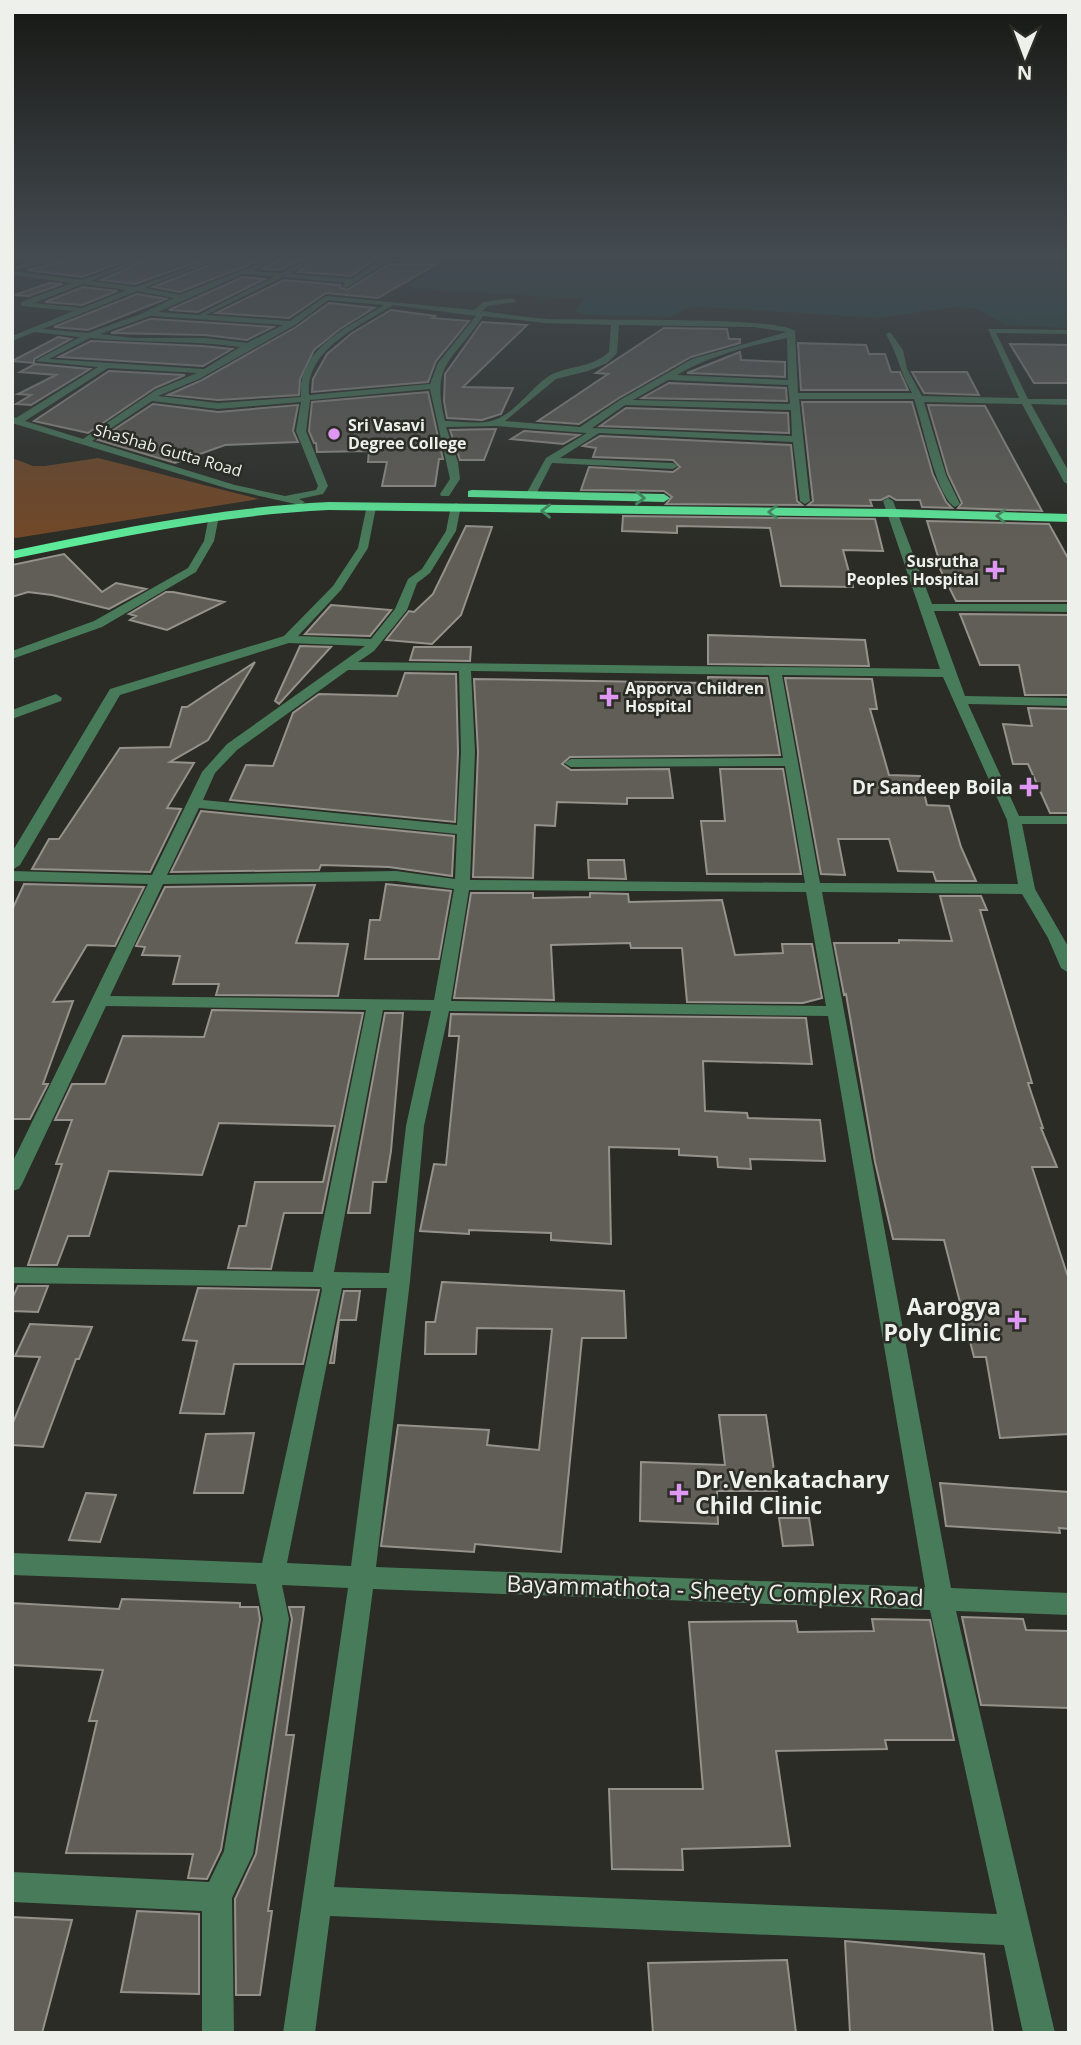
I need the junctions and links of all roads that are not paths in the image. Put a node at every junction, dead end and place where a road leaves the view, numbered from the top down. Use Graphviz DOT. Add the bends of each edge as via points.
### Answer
graph roads {
  1 [pos="54,353"];
  2 [pos="235,353"];
  3 [pos="319,353"];
  4 [pos="451,353"];
  5 [pos="613,353"];
  6 [pos="707,353"];
  7 [pos="719,353"];
  8 [pos="789,353"];
  9 [pos="900,353"];
  10 [pos="1002,353"];
  11 [pos="708,357"];
  12 [pos="105,366"];
  13 [pos="204,371"];
  14 [pos="666,377"];
  15 [pos="793,383"];
  16 [pos="433,386"];
  17 [pos="794,396"];
  18 [pos="918,397"];
  19 [pos="150,398"];
  20 [pos="306,398"];
  21 [pos="1026,401"];
  22 [pos="623,402"];
  23 [pos="1069,402"];
  24 [pos="794,407"];
  25 [pos="15,421"];
  26 [pos="496,423"];
  27 [pos="441,424"];
  28 [pos="582,430"];
  29 [pos="598,430"];
  30 [pos="797,439"];
  31 [pos="84,442"];
  32 [pos="549,460"];
  33 [pos="673,466"];
  34 [pos="1069,482"];
  35 [pos="444,494"];
  36 [pos="531,494"];
  37 [pos="291,499"];
  38 [pos="805,501"];
  39 [pos="955,504"];
  40 [pos="316,506"];
  41 [pos="456,506"];
  42 [pos="1069,506"];
  43 [pos="371,507"];
  44 [pos="890,507"];
  45 [pos="214,516"];
  46 [pos="1069,518"];
  47 [pos="12,547"];
  48 [pos="12,555"];
  49 [pos="927,607"];
  50 [pos="1069,608"];
  51 [pos="288,639"];
  52 [pos="374,643"];
  53 [pos="12,656"];
  54 [pos="342,666"];
  55 [pos="465,669"];
  56 [pos="775,672"];
  57 [pos="948,673"];
  58 [pos="56,698"];
  59 [pos="960,700"];
  60 [pos="1069,702"];
  61 [pos="12,715"];
  62 [pos="790,762"];
  63 [pos="571,763"];
  64 [pos="194,803"];
  65 [pos="1014,820"];
  66 [pos="1069,820"];
  67 [pos="465,830"];
  68 [pos="12,865"];
  69 [pos="12,876"];
  70 [pos="157,880"];
  71 [pos="462,885"];
  72 [pos="811,888"];
  73 [pos="1027,889"];
  74 [pos="1069,968"];
  75 [pos="99,1001"];
  76 [pos="376,1004"];
  77 [pos="441,1005"];
  78 [pos="834,1012"];
  79 [pos="12,1184"];
  80 [pos="12,1275"];
  81 [pos="328,1280"];
  82 [pos="400,1281"];
  83 [pos="12,1564"];
  84 [pos="272,1573"];
  85 [pos="362,1577"];
  86 [pos="940,1599"];
  87 [pos="1069,1604"];
  88 [pos="12,1887"];
  89 [pos="217,1897"];
  90 [pos="317,1901"];
  91 [pos="1015,1930"];
  92 [pos="219,2033"];
  93 [pos="299,2033"];
  94 [pos="1039,2033"];
  1 -- 12 [label="street" via="39,361"];
  2 -- 13 [label="street"];
  3 -- 20 [label="street" via="310,362 304,382"];
  4 -- 16 [label="street" via="435,371"];
  5 -- 26 [label="street" via="604,361 553,377"];
  6 -- 11 [label="street"];
  7 -- 11 [label="street"];
  8 -- 15 [label="street"];
  9 -- 18 [label="street"];
  10 -- 21 [label="street"];
  11 -- 14 [label="street"];
  12 -- 13 [label="street"];
  12 -- 25 [label="street"];
  13 -- 19 [label="street"];
  14 -- 15 [label="street"];
  14 -- 22 [label="street"];
  15 -- 17 [label="street"];
  16 -- 20 [label="street"];
  16 -- 27 [label="street"];
  17 -- 18 [label="street"];
  17 -- 24 [label="street"];
  18 -- 21 [label="street"];
  18 -- 39 [label="street" via="941,475"];
  19 -- 20 [label="street" via="218,406"];
  19 -- 31 [label="street"];
  20 -- 37 [label="street" via="301,431 323,486 319,492"];
  21 -- 23 [label="street"];
  21 -- 34 [label="street"];
  22 -- 24 [label="street"];
  22 -- 28 [label="street"];
  24 -- 30 [label="street"];
  25 -- 31 [label="street, ShaShab Gutta Road"];
  26 -- 27 [label="street"];
  26 -- 28 [label="street"];
  27 -- 35 [label="street" via="455,479"];
  28 -- 29 [label="street"];
  29 -- 30 [label="street"];
  29 -- 32 [label="street"];
  30 -- 38 [label="street"];
  31 -- 37 [label="street, ShaShab Gutta Road" via="233,487"];
  32 -- 33 [label="street"];
  32 -- 36 [label="street"];
  35 -- 36 [label="highway"];
  35 -- 37 [label="highway"];
  36 -- 38 [label="highway, one-way"];
  37 -- 40 [label="street, ShaShab Gutta Road"];
  37 -- 47 [label="highway"];
  38 -- 44 [label="highway"];
  39 -- 42 [label="highway"];
  39 -- 44 [label="highway"];
  40 -- 43 [label="highway"];
  40 -- 45 [label="highway"];
  41 -- 43 [label="highway"];
  44 -- 41 [label="highway, one-way" via="594,512"];
  41 -- 52 [label="street" via="451,531 426,571 412,581 401,610"];
  43 -- 51 [label="street" via="363,548 337,588"];
  46 -- 44 [label="highway, one-way"];
  44 -- 49 [label="street"];
  45 -- 48 [label="highway"];
  45 -- 53 [label="street" via="209,541 192,570 99,624"];
  49 -- 50 [label="street"];
  49 -- 57 [label="street"];
  51 -- 52 [label="street"];
  51 -- 68 [label="street" via="115,692"];
  52 -- 54 [label="street"];
  54 -- 55 [label="street"];
  54 -- 64 [label="street" via="232,747 209,772"];
  55 -- 56 [label="street"];
  55 -- 67 [label="street"];
  56 -- 57 [label="street"];
  56 -- 62 [label="street"];
  57 -- 59 [label="street"];
  58 -- 61 [label="street"];
  59 -- 60 [label="street"];
  59 -- 65 [label="street"];
  62 -- 63 [label="street"];
  62 -- 72 [label="street"];
  64 -- 67 [label="street"];
  64 -- 70 [label="street"];
  65 -- 66 [label="street"];
  65 -- 73 [label="street"];
  67 -- 71 [label="street"];
  69 -- 70 [label="street"];
  70 -- 71 [label="street" via="396,876"];
  70 -- 75 [label="street"];
  71 -- 72 [label="street"];
  71 -- 77 [label="street"];
  72 -- 73 [label="street"];
  72 -- 78 [label="street"];
  73 -- 74 [label="street"];
  75 -- 76 [label="street"];
  75 -- 79 [label="street"];
  76 -- 77 [label="street"];
  76 -- 81 [label="street" via="323,1273"];
  77 -- 78 [label="street"];
  77 -- 82 [label="street" via="415,1126"];
  78 -- 86 [label="street"];
  80 -- 81 [label="street"];
  81 -- 82 [label="street"];
  81 -- 84 [label="street" via="333,1290"];
  82 -- 85 [label="street"];
  83 -- 84 [label="street, Bayammathota - Sheety Complex Road"];
  84 -- 85 [label="street, Bayammathota - Sheety Complex Road"];
  84 -- 89 [label="street" via="267,1575 276,1619 238,1854"];
  85 -- 86 [label="street, Bayammathota - Sheety Complex Road"];
  85 -- 90 [label="street"];
  86 -- 87 [label="street, Bayammathota - Sheety Complex Road"];
  86 -- 91 [label="street"];
  88 -- 89 [label="street"];
  89 -- 92 [label="street"];
  90 -- 91 [label="street"];
  90 -- 93 [label="street"];
  91 -- 94 [label="street"];
}
